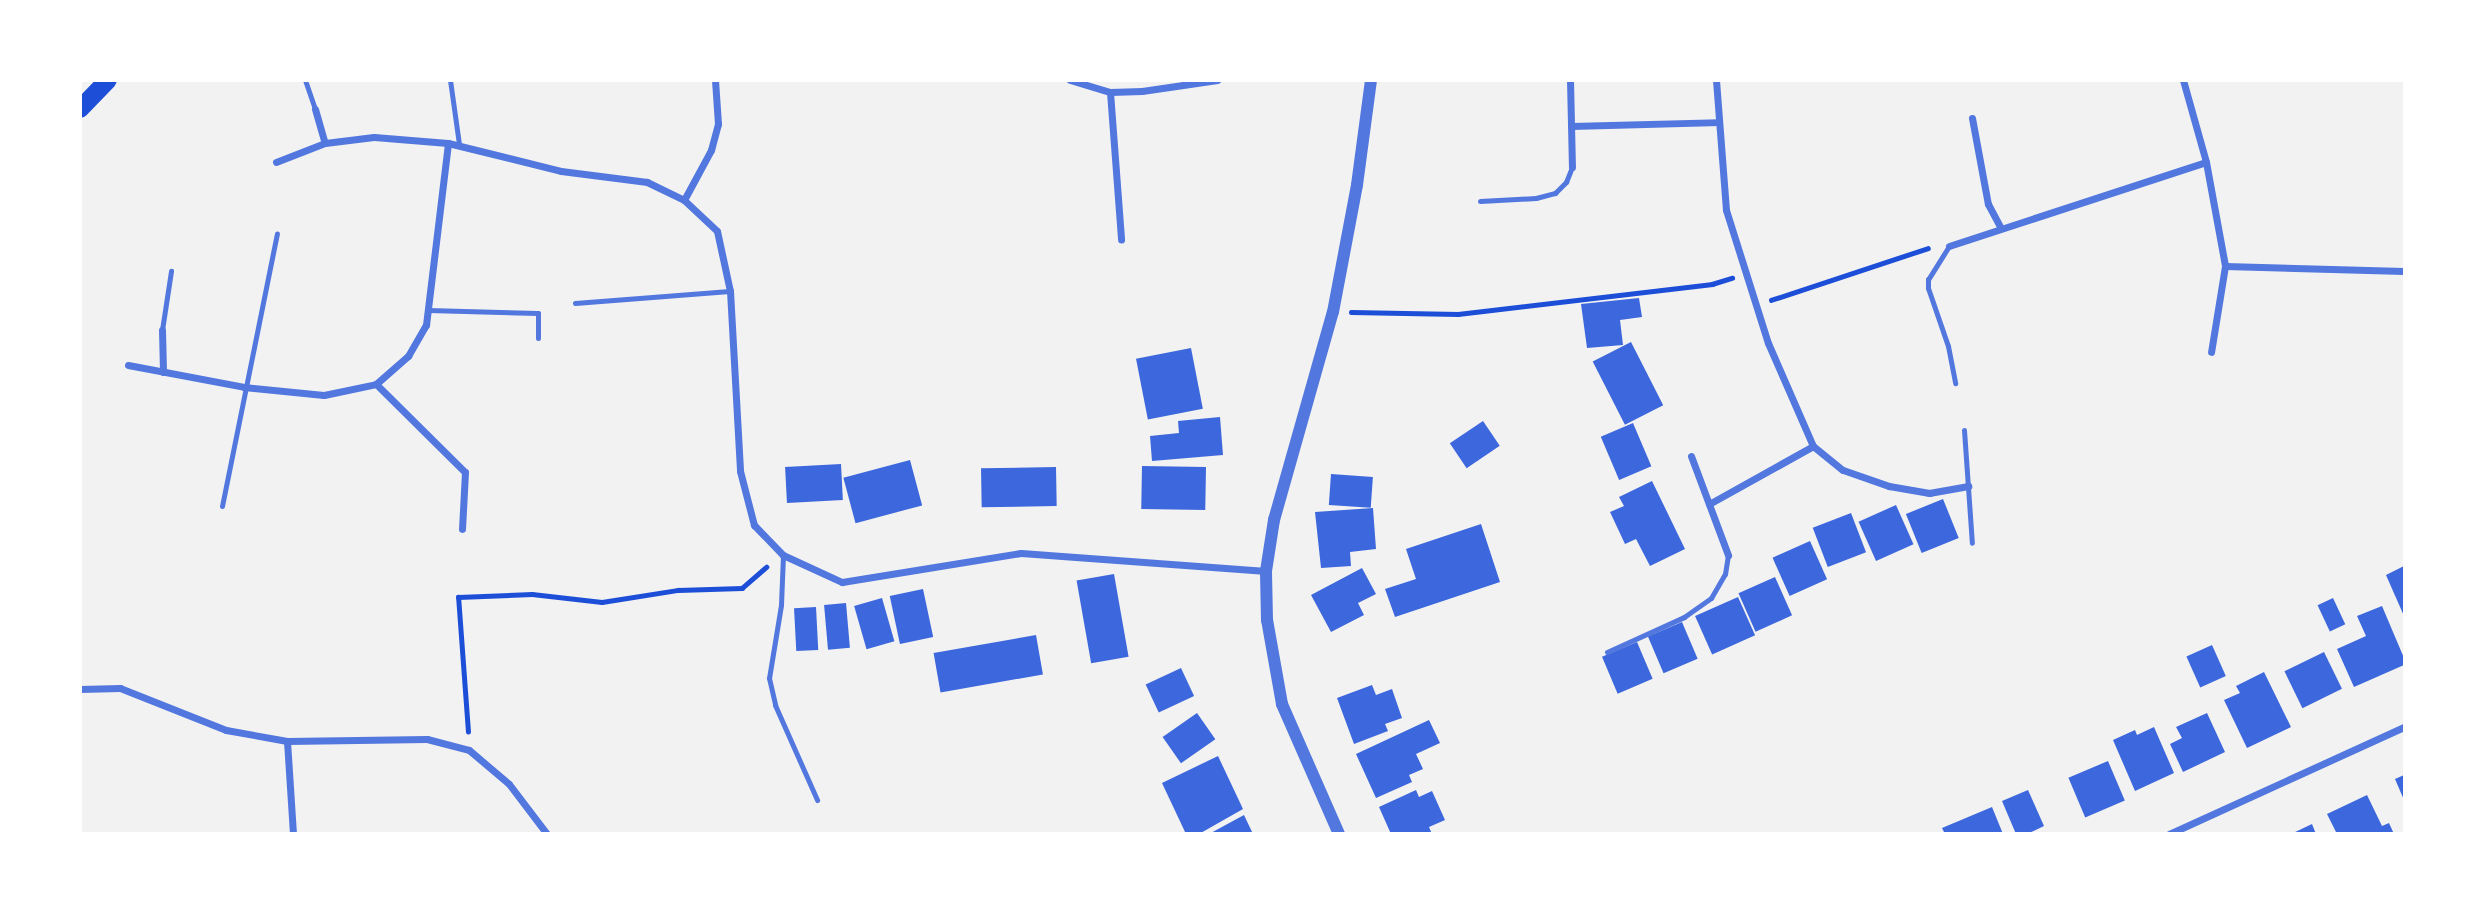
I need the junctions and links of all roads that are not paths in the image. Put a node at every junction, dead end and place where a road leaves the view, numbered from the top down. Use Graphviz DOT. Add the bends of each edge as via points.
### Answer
graph roads {
  1 [pos="108,80"];
  2 [pos="305,80"];
  3 [pos="450,80"];
  4 [pos="715,80"];
  5 [pos="1070,80"];
  6 [pos="1217,80"];
  7 [pos="1371,80"];
  8 [pos="1570,80"];
  9 [pos="1716,80"];
  10 [pos="2183,80"];
  11 [pos="1110,92"];
  12 [pos="80,109"];
  13 [pos="315,109"];
  14 [pos="1972,118"];
  15 [pos="1719,122"];
  16 [pos="1571,126"];
  17 [pos="448,142"];
  18 [pos="325,143"];
  19 [pos="459,144"];
  20 [pos="276,162"];
  21 [pos="2206,162"];
  22 [pos="1572,167"];
  23 [pos="684,200"];
  24 [pos="1480,201"];
  25 [pos="2000,227"];
  26 [pos="277,234"];
  27 [pos="1121,240"];
  28 [pos="1949,246"];
  29 [pos="2225,266"];
  30 [pos="171,271"];
  31 [pos="2404,271"];
  32 [pos="730,291"];
  33 [pos="575,303"];
  34 [pos="428,310"];
  35 [pos="162,330"];
  36 [pos="538,338"];
  37 [pos="2211,352"];
  38 [pos="128,365"];
  39 [pos="163,372"];
  40 [pos="1955,383"];
  41 [pos="376,384"];
  42 [pos="244,387"];
  43 [pos="1964,430"];
  44 [pos="1813,446"];
  45 [pos="1692,456"];
  46 [pos="1968,486"];
  47 [pos="1709,504"];
  48 [pos="222,506"];
  49 [pos="462,529"];
  50 [pos="1972,543"];
  51 [pos="783,555"];
  52 [pos="1728,555"];
  53 [pos="1266,571"];
  54 [pos="1607,652"];
  55 [pos="80,689"];
  56 [pos="2404,727"];
  57 [pos="287,741"];
  58 [pos="817,800"];
  59 [pos="293,834"];
  60 [pos="547,834"];
  61 [pos="1339,834"];
  62 [pos="2169,834"];
  1 -- 12 [label="main road"];
  2 -- 13 [label="lane"];
  3 -- 19 [label="lane"];
  4 -- 23 [label="street" via="718,124 711,150"];
  5 -- 11 [label="street"];
  6 -- 11 [label="street"];
  7 -- 53 [label="street" via="1333,312 1274,520"];
  8 -- 16 [label="street"];
  9 -- 15 [label="street"];
  10 -- 21 [label="street"];
  11 -- 27 [label="street"];
  13 -- 18 [label="street"];
  14 -- 25 [label="street" via="1988,204"];
  15 -- 16 [label="street"];
  15 -- 44 [label="street" via="1726,210 1769,343"];
  16 -- 22 [label="street"];
  17 -- 18 [label="street" via="374,137"];
  17 -- 19 [label="street"];
  17 -- 34 [label="street"];
  18 -- 20 [label="street"];
  19 -- 23 [label="street" via="561,171 647,182"];
  21 -- 25 [label="street"];
  21 -- 29 [label="street"];
  22 -- 24 [label="lane" via="1555,193"];
  23 -- 32 [label="street" via="717,232"];
  25 -- 28 [label="street"];
  26 -- 42 [label="lane"];
  28 -- 40 [label="lane" via="1928,279 1928,288"];
  29 -- 31 [label="street"];
  29 -- 37 [label="street"];
  30 -- 35 [label="lane"];
  32 -- 33 [label="lane"];
  32 -- 51 [label="street" via="740,471 754,525"];
  34 -- 36 [label="lane" via="538,313"];
  34 -- 41 [label="street" via="426,325 408,356"];
  35 -- 39 [label="street"];
  38 -- 39 [label="street"];
  39 -- 42 [label="street"];
  41 -- 42 [label="street" via="324,395"];
  41 -- 49 [label="street" via="465,472"];
  42 -- 48 [label="lane"];
  43 -- 46 [label="lane"];
  44 -- 46 [label="street" via="1843,470 1889,486 1929,493"];
  44 -- 47 [label="street"];
  45 -- 47 [label="street"];
  46 -- 50 [label="lane"];
  47 -- 52 [label="street"];
  51 -- 53 [label="street" via="842,582 1021,554"];
  51 -- 58 [label="lane" via="769,678 775,705"];
  52 -- 54 [label="lane" via="1725,574 1710,598 1684,617"];
  53 -- 61 [label="street" via="1266,620 1282,704"];
  55 -- 57 [label="street" via="120,688 226,730"];
  56 -- 62 [label="street"];
  57 -- 59 [label="street"];
  57 -- 60 [label="street" via="427,739 469,750 509,783"];
}
